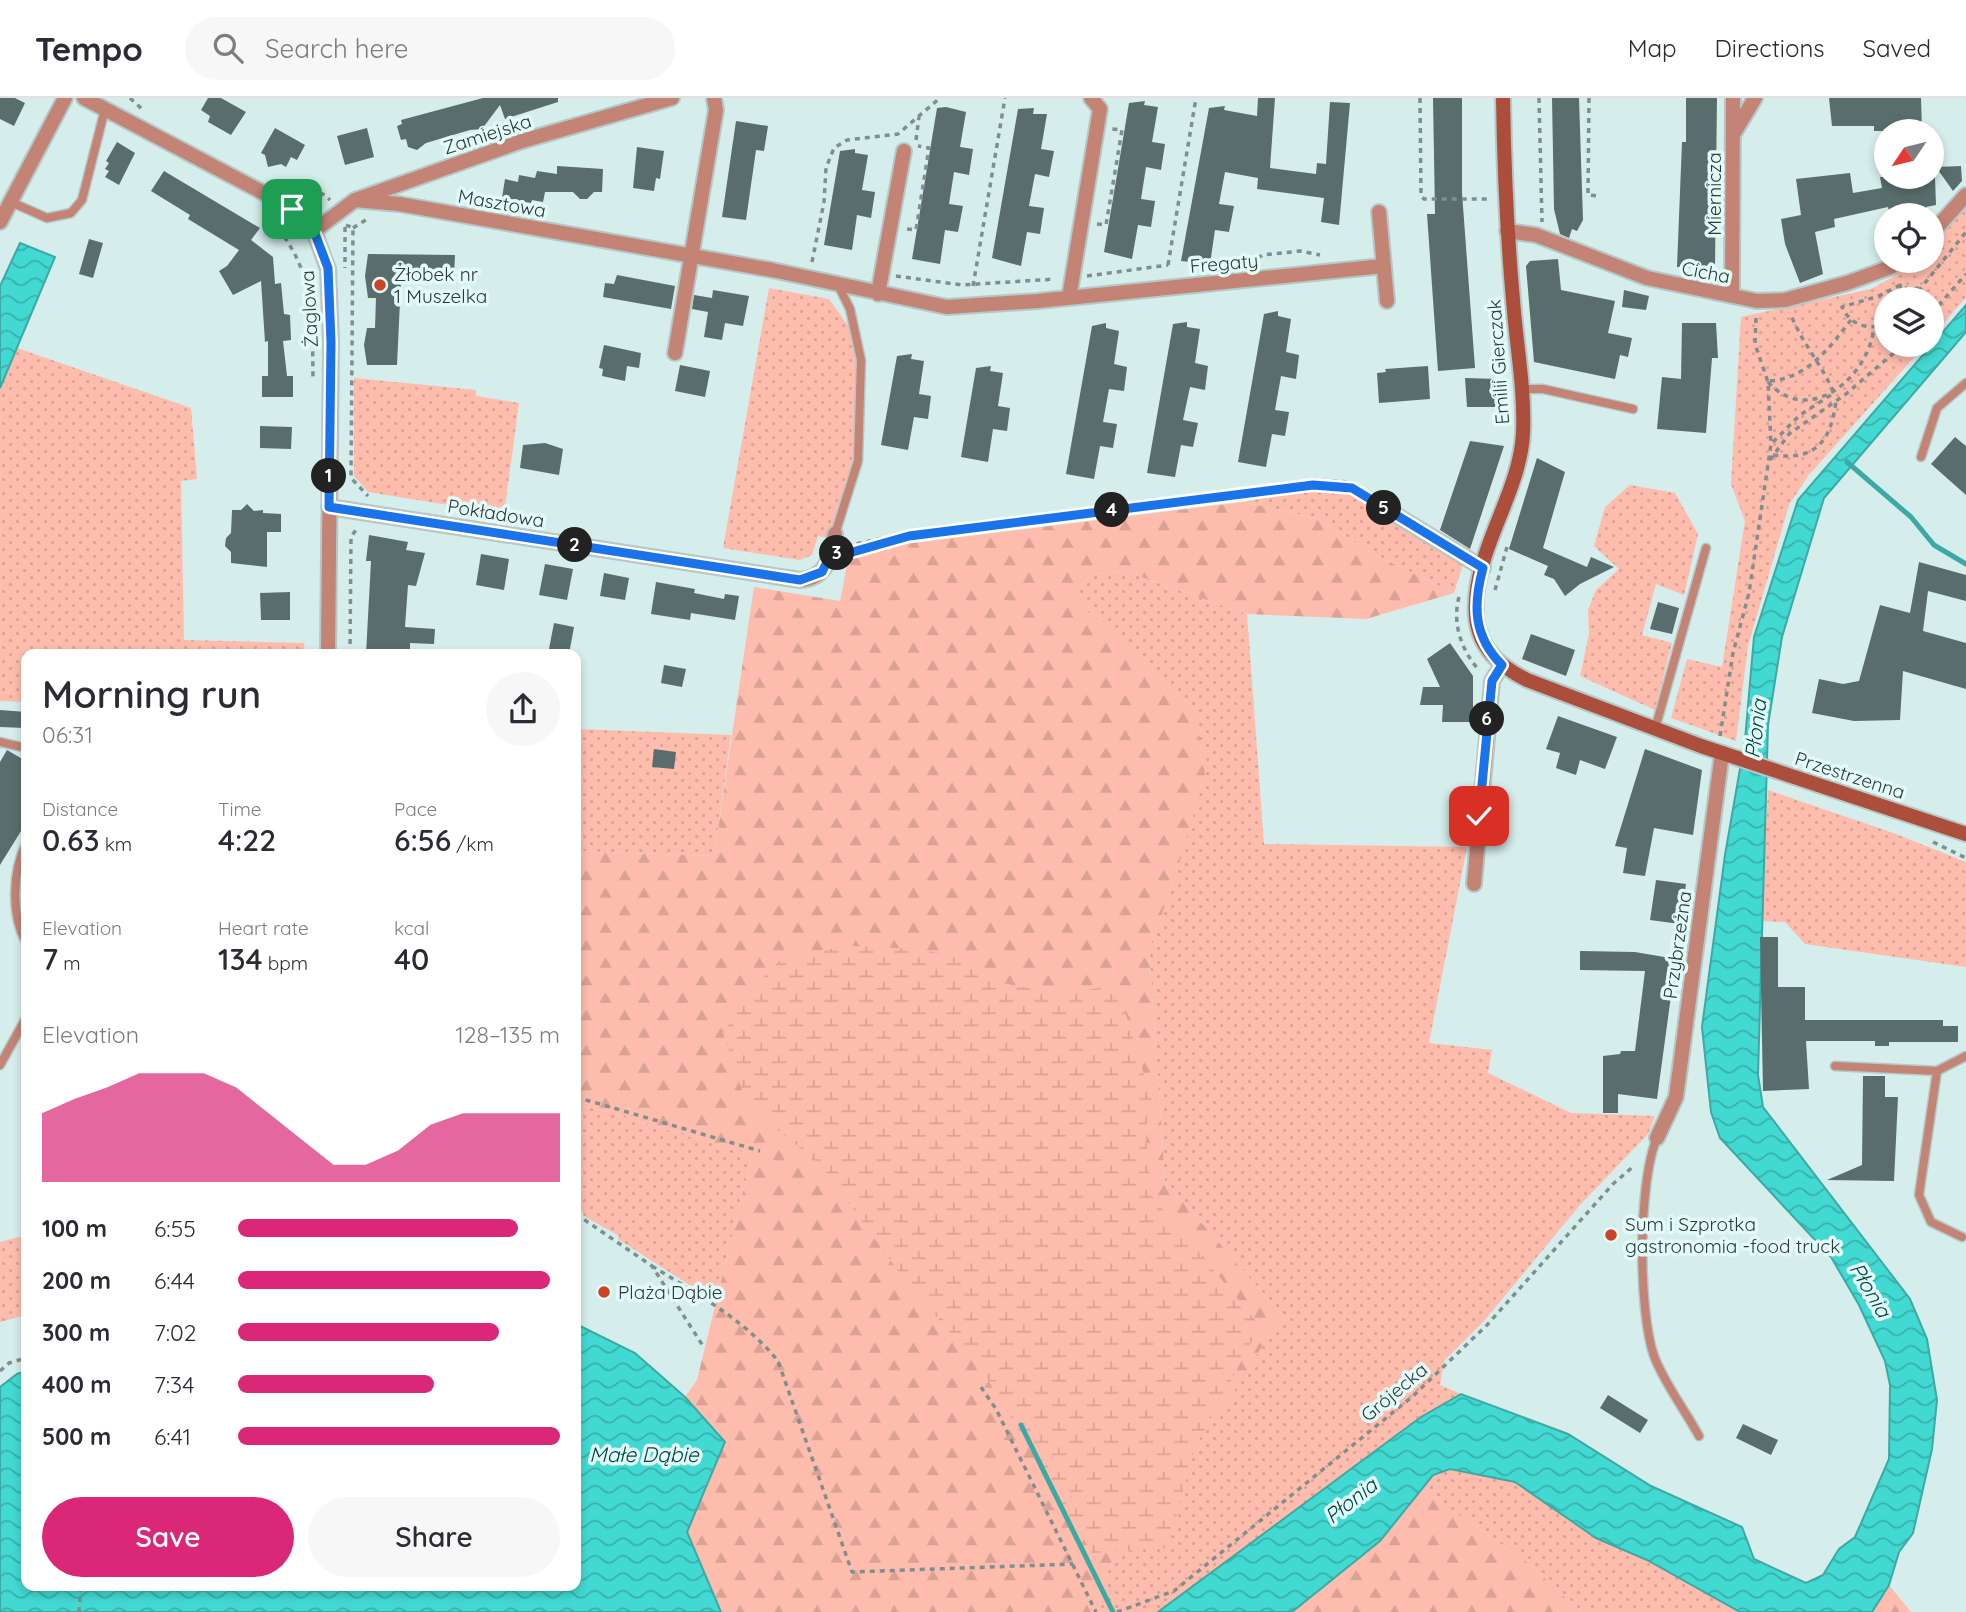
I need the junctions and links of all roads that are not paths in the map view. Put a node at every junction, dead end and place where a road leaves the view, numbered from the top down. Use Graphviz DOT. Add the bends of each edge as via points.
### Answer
graph roads {
  1 [pos="65,98"];
  2 [pos="84,98"];
  3 [pos="672,98"];
  4 [pos="713,98"];
  5 [pos="1091,98"];
  6 [pos="1503,98"];
  7 [pos="1733,98"];
  8 [pos="1755,98"];
  9 [pos="105,108"];
  10 [pos="1734,134"];
  11 [pos="904,150"];
  12 [pos="1966,195"];
  13 [pos="355,200"];
  14 [pos="10,202"];
  15 [pos="1380,212"];
  16 [pos="1944,220"];
  17 [pos="0,222"];
  18 [pos="314,231"];
  19 [pos="1507,231"];
  20 [pos="692,257"];
  21 [pos="1383,266"];
  22 [pos="772,270"];
  23 [pos="1874,273"];
  24 [pos="838,285"];
  25 [pos="878,294"];
  26 [pos="1732,296"];
  27 [pos="1069,298"];
  28 [pos="1387,301"];
  29 [pos="675,353"];
  30 [pos="1966,383"];
  31 [pos="1520,389"];
  32 [pos="1633,409"];
  33 [pos="1921,457"];
  34 [pos="329,507"];
  35 [pos="1399,517"];
  36 [pos="834,543"];
  37 [pos="1706,548"];
  38 [pos="1483,568"];
  39 [pos="328,649"];
  40 [pos="1502,665"];
  41 [pos="1655,729"];
  42 [pos="0,741"];
  43 [pos="21,747"];
  44 [pos="1726,750"];
  45 [pos="1966,834"];
  46 [pos="21,863"];
  47 [pos="1474,884"];
  48 [pos="21,932"];
  49 [pos="21,1027"];
  50 [pos="1966,1056"];
  51 [pos="0,1065"];
  52 [pos="1835,1066"];
  53 [pos="1937,1071"];
  54 [pos="1657,1138"];
  55 [pos="1962,1237"];
  56 [pos="1699,1436"];
  1 -- 14 [label="street"];
  2 -- 9 [label="street, Żaglowa"];
  3 -- 13 [label="street, Zamiejska" via="522,141"];
  4 -- 20 [label="street" via="716,110"];
  5 -- 27 [label="street" via="1100,109"];
  6 -- 19 [label="street, Emilii Gierczak"];
  7 -- 10 [label="street, Miernicza"];
  8 -- 10 [label="street, Miernicza"];
  9 -- 14 [label="lane" via="82,200 71,213 47,218"];
  9 -- 18 [label="street, Żaglowa" via="279,201"];
  10 -- 26 [label="street, Miernicza"];
  11 -- 25 [label="street"];
  12 -- 16 [label="street"];
  13 -- 18 [label="street"];
  13 -- 20 [label="street, Masztowa"];
  14 -- 17 [label="street"];
  15 -- 21 [label="street"];
  18 -- 34 [label="street, Żaglowa" via="328,268"];
  19 -- 26 [label="street, Cicha" via="1536,235 1647,278"];
  19 -- 31 [label="street, Emilii Gierczak"];
  20 -- 22 [label="street, Masztowa"];
  20 -- 29 [label="street"];
  21 -- 27 [label="street, Fregaty"];
  21 -- 28 [label="street"];
  22 -- 24 [label="street, Fregaty"];
  23 -- 26 [label="street, Cicha" via="1785,300"];
  24 -- 25 [label="street, Fregaty"];
  24 -- 36 [label="lane" via="850,309 861,360 859,461"];
  25 -- 27 [label="street, Fregaty" via="947,307"];
  30 -- 33 [label="lane" via="1937,408"];
  31 -- 32 [label="lane" via="1543,389"];
  31 -- 38 [label="street, Emilii Gierczak" via="1520,457"];
  34 -- 36 [label="street, Pokładowa" via="800,580 822,572"];
  34 -- 39 [label="street, Żaglowa"];
  35 -- 38 [label="street"];
  37 -- 41 [label="lane"];
  38 -- 40 [label="street, Emilii Gierczak" via="1476,606 1478,630"];
  40 -- 41 [label="street, Emilii Gierczak" via="1527,680"];
  40 -- 47 [label="street" via="1492,681"];
  41 -- 44 [label="street, Emilii Gierczak"];
  42 -- 43 [label="lane"];
  44 -- 45 [label="street, Przestrzenna" via="1769,769"];
  44 -- 54 [label="street, Przybrzeżna" via="1676,1097"];
  46 -- 48 [label="lane" via="14,889"];
  49 -- 51 [label="lane"];
  50 -- 53 [label="lane"];
  52 -- 53 [label="lane"];
  53 -- 55 [label="lane" via="1919,1195 1931,1223"];
  54 -- 56 [label="lane" via="1649,1156 1642,1256 1644,1323 1655,1359"];
}
